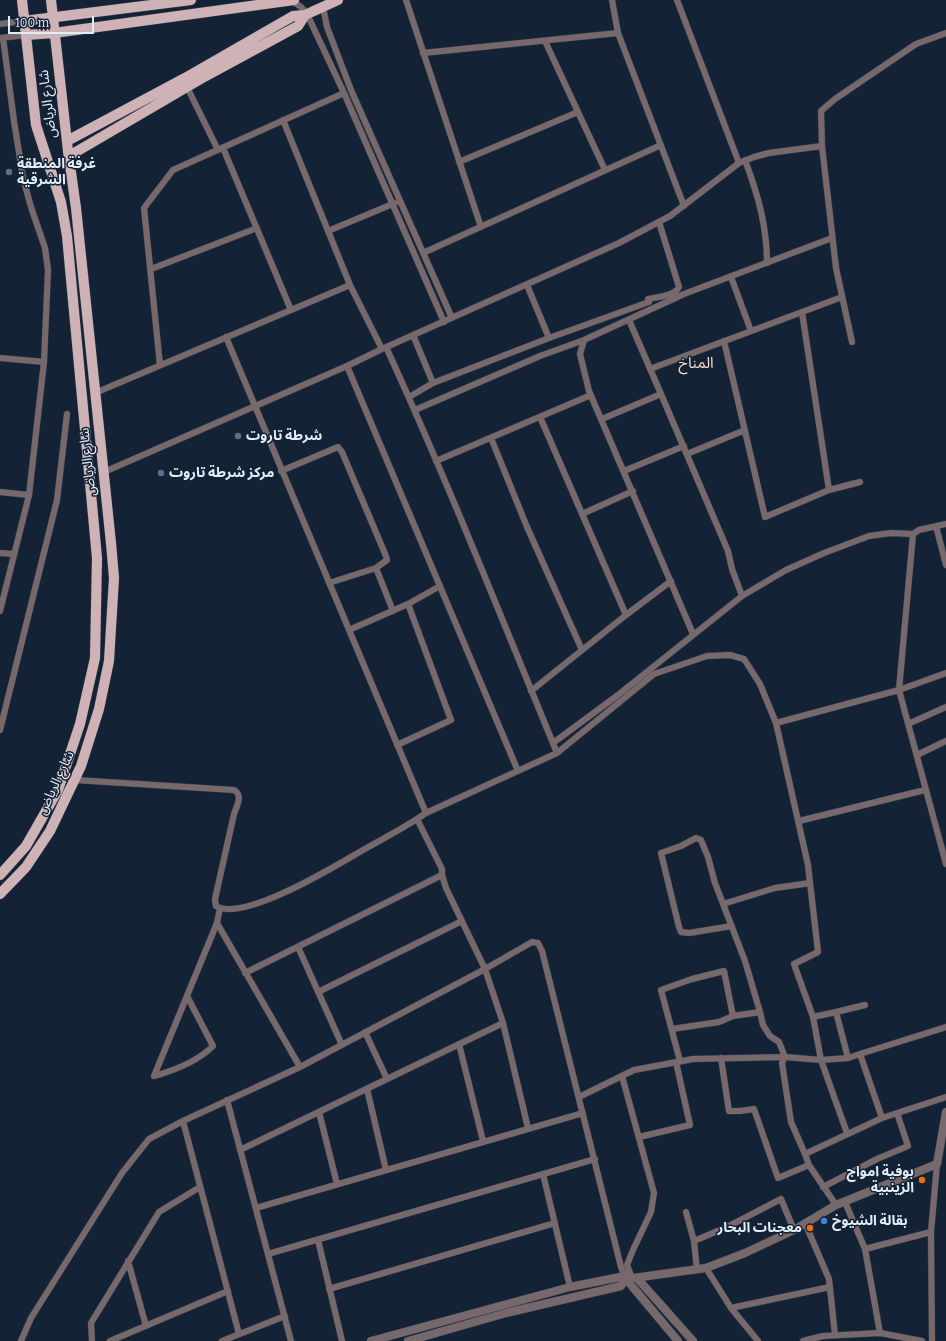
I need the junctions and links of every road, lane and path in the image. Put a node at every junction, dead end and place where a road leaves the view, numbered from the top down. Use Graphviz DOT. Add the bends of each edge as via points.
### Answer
graph roads {
  1 [pos="22,0"];
  2 [pos="50,0"];
  3 [pos="191,0"];
  4 [pos="290,0"];
  5 [pos="294,0"];
  6 [pos="338,0"];
  7 [pos="406,0"];
  8 [pos="612,0"];
  9 [pos="677,0"];
  10 [pos="323,7"];
  11 [pos="306,15"];
  12 [pos="52,17"];
  13 [pos="24,21"];
  14 [pos="0,24"];
  15 [pos="54,33"];
  16 [pos="618,33"];
  17 [pos="945,34"];
  18 [pos="26,35"];
  19 [pos="1,38"];
  20 [pos="545,40"];
  21 [pos="946,42"];
  22 [pos="423,53"];
  23 [pos="187,87"];
  24 [pos="344,93"];
  25 [pos="578,112"];
  26 [pos="283,120"];
  27 [pos="67,141"];
  28 [pos="661,144"];
  29 [pos="822,146"];
  30 [pos="221,149"];
  31 [pos="69,156"];
  32 [pos="742,161"];
  33 [pos="459,162"];
  34 [pos="605,170"];
  35 [pos="400,201"];
  36 [pos="393,204"];
  37 [pos="684,206"];
  38 [pos="659,222"];
  39 [pos="481,227"];
  40 [pos="257,228"];
  41 [pos="328,231"];
  42 [pos="832,238"];
  43 [pos="423,253"];
  44 [pos="767,264"];
  45 [pos="150,269"];
  46 [pos="731,277"];
  47 [pos="350,285"];
  48 [pos="527,285"];
  49 [pos="842,297"];
  50 [pos="291,310"];
  51 [pos="802,312"];
  52 [pos="452,318"];
  53 [pos="629,320"];
  54 [pos="444,322"];
  55 [pos="751,331"];
  56 [pos="414,335"];
  57 [pos="226,337"];
  58 [pos="549,338"];
  59 [pos="584,340"];
  60 [pos="724,341"];
  61 [pos="852,342"];
  62 [pos="384,348"];
  63 [pos="0,358"];
  64 [pos="44,362"];
  65 [pos="160,365"];
  66 [pos="347,366"];
  67 [pos="650,369"];
  68 [pos="433,383"];
  69 [pos="95,393"];
  70 [pos="662,394"];
  71 [pos="591,395"];
  72 [pos="409,397"];
  73 [pos="253,405"];
  74 [pos="415,410"];
  75 [pos="67,414"];
  76 [pos="540,417"];
  77 [pos="602,419"];
  78 [pos="745,430"];
  79 [pos="491,438"];
  80 [pos="684,446"];
  81 [pos="687,454"];
  82 [pos="436,461"];
  83 [pos="281,471"];
  84 [pos="624,471"];
  85 [pos="104,472"];
  86 [pos="860,482"];
  87 [pos="829,490"];
  88 [pos="633,491"];
  89 [pos="0,492"];
  90 [pos="29,495"];
  91 [pos="582,514"];
  92 [pos="946,524"];
  93 [pos="936,526"];
  94 [pos="913,534"];
  95 [pos="0,553"];
  96 [pos="14,554"];
  97 [pos="946,565"];
  98 [pos="376,568"];
  99 [pos="671,581"];
  100 [pos="329,583"];
  101 [pos="440,586"];
  102 [pos="742,596"];
  103 [pos="408,604"];
  104 [pos="0,611"];
  105 [pos="393,611"];
  106 [pos="626,615"];
  107 [pos="349,630"];
  108 [pos="694,634"];
  109 [pos="582,650"];
  110 [pos="946,673"];
  111 [pos="898,690"];
  112 [pos="531,691"];
  113 [pos="946,707"];
  114 [pos="776,723"];
  115 [pos="908,724"];
  116 [pos="0,730"];
  117 [pos="946,741"];
  118 [pos="553,743"];
  119 [pos="397,745"];
  120 [pos="557,753"];
  121 [pos="917,755"];
  122 [pos="518,771"];
  123 [pos="75,780"];
  124 [pos="925,790"];
  125 [pos="426,813"];
  126 [pos="417,819"];
  127 [pos="799,821"];
  128 [pos="946,864"];
  129 [pos="0,875"];
  130 [pos="442,875"];
  131 [pos="810,883"];
  132 [pos="0,894"];
  133 [pos="723,904"];
  134 [pos="220,908"];
  135 [pos="462,921"];
  136 [pos="217,923"];
  137 [pos="732,926"];
  138 [pos="298,947"];
  139 [pos="485,969"];
  140 [pos="245,973"];
  141 [pos="318,992"];
  142 [pos="187,996"];
  143 [pos="865,1005"];
  144 [pos="760,1012"];
  145 [pos="836,1012"];
  146 [pos="733,1016"];
  147 [pos="813,1016"];
  148 [pos="503,1023"];
  149 [pos="946,1027"];
  150 [pos="672,1029"];
  151 [pos="365,1032"];
  152 [pos="342,1044"];
  153 [pos="459,1044"];
  154 [pos="860,1054"];
  155 [pos="785,1057"];
  156 [pos="720,1058"];
  157 [pos="848,1058"];
  158 [pos="821,1060"];
  159 [pos="678,1062"];
  160 [pos="300,1067"];
  161 [pos="622,1076"];
  162 [pos="387,1079"];
  163 [pos="367,1089"];
  164 [pos="946,1097"];
  165 [pos="579,1098"];
  166 [pos="227,1100"];
  167 [pos="319,1112"];
  168 [pos="946,1112"];
  169 [pos="583,1113"];
  170 [pos="897,1113"];
  171 [pos="882,1118"];
  172 [pos="183,1121"];
  173 [pos="528,1128"];
  174 [pos="847,1133"];
  175 [pos="639,1138"];
  176 [pos="483,1142"];
  177 [pos="240,1150"];
  178 [pos="805,1154"];
  179 [pos="595,1158"];
  180 [pos="937,1164"];
  181 [pos="809,1165"];
  182 [pos="386,1170"];
  183 [pos="543,1174"];
  184 [pos="337,1184"];
  185 [pos="200,1187"];
  186 [pos="824,1187"];
  187 [pos="845,1202"];
  188 [pos="836,1205"];
  189 [pos="256,1208"];
  190 [pos="686,1212"];
  191 [pos="555,1222"];
  192 [pos="805,1223"];
  193 [pos="794,1230"];
  194 [pos="931,1232"];
  195 [pos="318,1240"];
  196 [pos="694,1241"];
  197 [pos="865,1249"];
  198 [pos="268,1254"];
  199 [pos="128,1261"];
  200 [pos="701,1269"];
  201 [pos="632,1278"];
  202 [pos="570,1287"];
  203 [pos="830,1287"];
  204 [pos="329,1289"];
  205 [pos="228,1291"];
  206 [pos="731,1308"];
  207 [pos="285,1316"];
  208 [pos="146,1326"];
  209 [pos="880,1333"];
  210 [pos="239,1334"];
  211 [pos="851,1334"];
  212 [pos="836,1335"];
  213 [pos="21,1341"];
  214 [pos="92,1341"];
  215 [pos="110,1341"];
  216 [pos="222,1341"];
  217 [pos="292,1341"];
  218 [pos="342,1341"];
  219 [pos="371,1341"];
  220 [pos="408,1341"];
  221 [pos="678,1341"];
  222 [pos="693,1341"];
  223 [pos="758,1341"];
  224 [pos="806,1341"];
  225 [pos="852,1341"];
  226 [pos="922,1341"];
  227 [pos="932,1341"];
  1 -- 13 [label="main road, شارع الرياض"];
  2 -- 12 [label="main road, شارع الرياض"];
  3 -- 12 [label="main road"];
  4 -- 5 [label="main road"];
  4 -- 11 [label="street" via="301,7"];
  4 -- 15 [label="main road"];
  6 -- 10 [label="main road"];
  7 -- 22 [label="street"];
  8 -- 16 [label="street"];
  9 -- 32 [label="street"];
  10 -- 11 [label="main road"];
  10 -- 35 [label="street" via="327,27 351,90"];
  11 -- 23 [label="main road" via="298,26"];
  11 -- 24 [label="street"];
  11 -- 27 [label="main road" via="293,16"];
  12 -- 13 [label="main road"];
  12 -- 15 [label="main road, شارع الرياض"];
  13 -- 14 [label="street"];
  13 -- 18 [label="main road, شارع الرياض"];
  15 -- 18 [label="main road"];
  15 -- 27 [label="main road, شارع الرياض"];
  16 -- 20 [label="street"];
  16 -- 28 [label="street"];
  17 -- 21 [label="street"];
  17 -- 29 [label="street" via="916,44 821,111"];
  18 -- 19 [label="street"];
  18 -- 129 [label="main road, شارع الرياض" via="36,125 61,202 67,236 97,558 95,658 80,724 58,790 26,846"];
  19 -- 64 [label="street" via="23,178 45,248 48,270"];
  20 -- 22 [label="street"];
  20 -- 25 [label="street"];
  22 -- 33 [label="street"];
  23 -- 30 [label="street"];
  23 -- 31 [label="main road"];
  24 -- 26 [label="street"];
  24 -- 36 [label="street"];
  25 -- 33 [label="street"];
  25 -- 34 [label="street"];
  26 -- 30 [label="street"];
  26 -- 41 [label="street"];
  27 -- 31 [label="main road, شارع الرياض"];
  28 -- 34 [label="street"];
  28 -- 37 [label="street"];
  29 -- 32 [label="street" via="769,153"];
  29 -- 42 [label="street"];
  30 -- 40 [label="street"];
  30 -- 45 [label="street" via="173,170 144,208"];
  31 -- 69 [label="main road, شارع الرياض"];
  32 -- 37 [label="street"];
  32 -- 44 [label="street" via="757,190 763,217"];
  33 -- 39 [label="street"];
  34 -- 39 [label="street"];
  35 -- 36 [label="street"];
  35 -- 43 [label="street"];
  36 -- 41 [label="street"];
  36 -- 54 [label="street"];
  37 -- 38 [label="street"];
  38 -- 48 [label="street"];
  38 -- 58 [label="street" via="679,287 677,291 648,299 649,302"];
  39 -- 43 [label="street"];
  40 -- 45 [label="street"];
  40 -- 50 [label="street"];
  41 -- 47 [label="street"];
  42 -- 44 [label="street"];
  42 -- 49 [label="street"];
  43 -- 52 [label="street"];
  44 -- 46 [label="street"];
  45 -- 65 [label="street"];
  46 -- 53 [label="street" via="684,294"];
  46 -- 55 [label="street"];
  47 -- 50 [label="street"];
  47 -- 62 [label="street"];
  48 -- 52 [label="street"];
  48 -- 58 [label="street"];
  49 -- 51 [label="street"];
  49 -- 61 [label="street"];
  50 -- 57 [label="street"];
  51 -- 55 [label="street"];
  51 -- 87 [label="street"];
  52 -- 54 [label="street"];
  53 -- 59 [label="street"];
  53 -- 67 [label="street"];
  54 -- 56 [label="street"];
  55 -- 60 [label="street"];
  56 -- 62 [label="street"];
  56 -- 68 [label="street"];
  57 -- 65 [label="street"];
  57 -- 73 [label="street"];
  58 -- 68 [label="street"];
  59 -- 71 [label="street" via="580,354"];
  59 -- 74 [label="street" via="540,356"];
  60 -- 67 [label="street"];
  60 -- 78 [label="street"];
  62 -- 66 [label="street"];
  62 -- 72 [label="street"];
  63 -- 64 [label="street"];
  64 -- 90 [label="street"];
  65 -- 69 [label="street"];
  66 -- 73 [label="street"];
  66 -- 101 [label="street"];
  67 -- 70 [label="street"];
  68 -- 72 [label="street"];
  69 -- 85 [label="main road, شارع الرياض"];
  70 -- 77 [label="street"];
  70 -- 80 [label="street"];
  71 -- 76 [label="street"];
  71 -- 77 [label="street"];
  72 -- 74 [label="street"];
  73 -- 83 [label="street"];
  73 -- 85 [label="street"];
  74 -- 82 [label="street"];
  75 -- 116 [label="street" via="57,500"];
  76 -- 79 [label="street"];
  76 -- 91 [label="street"];
  77 -- 84 [label="street"];
  78 -- 81 [label="street"];
  78 -- 87 [label="street" via="765,517"];
  79 -- 82 [label="street"];
  79 -- 109 [label="street" via="527,527"];
  80 -- 81 [label="street"];
  80 -- 84 [label="street"];
  81 -- 102 [label="street" via="728,551"];
  82 -- 112 [label="street"];
  83 -- 98 [label="street" via="338,447 386,556 387,560"];
  83 -- 100 [label="street"];
  84 -- 88 [label="street"];
  85 -- 123 [label="main road, شارع الرياض" via="114,578 109,661 100,708"];
  86 -- 87 [label="street"];
  88 -- 91 [label="street"];
  88 -- 99 [label="street"];
  89 -- 90 [label="street"];
  90 -- 96 [label="street"];
  91 -- 106 [label="street"];
  92 -- 93 [label="street"];
  93 -- 94 [label="street"];
  93 -- 97 [label="street"];
  94 -- 102 [label="street" via="869,536 786,570"];
  94 -- 111 [label="street"];
  95 -- 96 [label="street"];
  96 -- 104 [label="street"];
  98 -- 100 [label="street"];
  98 -- 105 [label="street"];
  99 -- 106 [label="street"];
  99 -- 108 [label="street"];
  100 -- 107 [label="street"];
  101 -- 103 [label="street"];
  101 -- 122 [label="street"];
  102 -- 108 [label="street"];
  103 -- 105 [label="street"];
  103 -- 119 [label="street" via="451,720"];
  105 -- 107 [label="street"];
  106 -- 109 [label="street"];
  107 -- 119 [label="street"];
  108 -- 118 [label="street"];
  109 -- 112 [label="street"];
  110 -- 111 [label="street"];
  111 -- 114 [label="street"];
  111 -- 115 [label="street"];
  112 -- 118 [label="street"];
  113 -- 115 [label="street"];
  114 -- 120 [label="street" via="760,684 744,659 730,655 707,656 654,674"];
  114 -- 127 [label="street"];
  115 -- 121 [label="street"];
  117 -- 121 [label="street"];
  118 -- 120 [label="street"];
  119 -- 125 [label="street"];
  120 -- 122 [label="street"];
  121 -- 124 [label="street"];
  122 -- 125 [label="street"];
  123 -- 132 [label="main road, شارع الرياض" via="50,830 26,867"];
  123 -- 134 [label="street" via="237,792 238,802 215,900 216,906"];
  124 -- 127 [label="street"];
  124 -- 128 [label="street"];
  125 -- 126 [label="street"];
  126 -- 130 [label="street" via="442,869"];
  126 -- 134 [label="street" via="314,878 265,901 241,908"];
  127 -- 131 [label="street"];
  130 -- 135 [label="street"];
  130 -- 138 [label="street"];
  131 -- 133 [label="street" via="775,888"];
  131 -- 147 [label="street" via="818,952 794,964"];
  133 -- 137 [label="street"];
  133 -- 137 [label="street" via="701,840 696,838 661,853 681,932"];
  134 -- 136 [label="street"];
  135 -- 139 [label="street"];
  135 -- 141 [label="street"];
  136 -- 140 [label="street"];
  136 -- 142 [label="street"];
  137 -- 144 [label="street"];
  138 -- 140 [label="street"];
  138 -- 141 [label="street"];
  139 -- 148 [label="street"];
  139 -- 151 [label="street"];
  139 -- 165 [label="street" via="532,942 538,943"];
  140 -- 160 [label="street"];
  141 -- 152 [label="street"];
  142 -- 142 [label="street" via="172,1032 154,1076 175,1071 204,1055 213,1046"];
  143 -- 145 [label="street"];
  144 -- 146 [label="street"];
  144 -- 155 [label="street" via="763,1025 770,1036 779,1042"];
  145 -- 147 [label="street"];
  145 -- 157 [label="street"];
  146 -- 150 [label="street" via="719,1022"];
  146 -- 150 [label="street" via="724,971 661,990"];
  147 -- 158 [label="street"];
  148 -- 153 [label="street"];
  148 -- 173 [label="street"];
  149 -- 154 [label="street"];
  150 -- 159 [label="street"];
  151 -- 152 [label="street"];
  151 -- 162 [label="street"];
  152 -- 160 [label="street"];
  153 -- 162 [label="street"];
  153 -- 176 [label="street"];
  154 -- 157 [label="street"];
  154 -- 171 [label="street"];
  155 -- 156 [label="street"];
  155 -- 158 [label="street"];
  155 -- 178 [label="street" via="782,1063 791,1122"];
  156 -- 159 [label="street"];
  156 -- 181 [label="street" via="729,1111 754,1109 778,1178"];
  157 -- 158 [label="street"];
  158 -- 174 [label="street"];
  159 -- 161 [label="street" via="634,1070"];
  159 -- 175 [label="street" via="690,1125"];
  160 -- 166 [label="street"];
  161 -- 165 [label="street"];
  161 -- 175 [label="street"];
  162 -- 163 [label="street"];
  163 -- 167 [label="street"];
  163 -- 182 [label="street"];
  164 -- 170 [label="street"];
  165 -- 169 [label="street"];
  166 -- 172 [label="street"];
  166 -- 177 [label="street"];
  167 -- 177 [label="street"];
  167 -- 184 [label="street"];
  168 -- 180 [label="street"];
  169 -- 173 [label="street"];
  169 -- 179 [label="street"];
  170 -- 171 [label="street"];
  170 -- 186 [label="street" via="908,1146"];
  171 -- 174 [label="street"];
  172 -- 185 [label="street"];
  172 -- 213 [label="street" via="149,1139 122,1172 31,1318"];
  173 -- 176 [label="street"];
  174 -- 178 [label="street"];
  175 -- 201 [label="street" via="654,1193 651,1212 627,1266"];
  176 -- 182 [label="street"];
  177 -- 189 [label="street"];
  178 -- 181 [label="street"];
  179 -- 183 [label="street"];
  179 -- 201 [label="street" via="621,1267"];
  180 -- 187 [label="street"];
  180 -- 194 [label="street"];
  181 -- 186 [label="street"];
  182 -- 184 [label="street"];
  183 -- 191 [label="street"];
  183 -- 195 [label="street"];
  184 -- 189 [label="street"];
  185 -- 199 [label="street" via="159,1212"];
  185 -- 205 [label="street"];
  186 -- 188 [label="street"];
  187 -- 188 [label="street"];
  187 -- 197 [label="street"];
  188 -- 192 [label="street"];
  189 -- 198 [label="street"];
  190 -- 196 [label="street"];
  191 -- 202 [label="street"];
  191 -- 204 [label="street"];
  192 -- 193 [label="street"];
  192 -- 203 [label="street" via="830,1279"];
  193 -- 196 [label="street" via="782,1199 728,1227"];
  193 -- 200 [label="street" via="746,1253"];
  194 -- 197 [label="street"];
  194 -- 227 [label="street"];
  195 -- 198 [label="street"];
  195 -- 204 [label="street"];
  196 -- 200 [label="street"];
  197 -- 209 [label="street"];
  198 -- 207 [label="street"];
  199 -- 208 [label="street"];
  199 -- 214 [label="street" via="91,1323"];
  200 -- 201 [label="street"];
  200 -- 206 [label="street"];
  201 -- 202 [label="street" via="620,1277"];
  201 -- 220 [label="street" via="621,1286 506,1312"];
  201 -- 221 [label="street"];
  201 -- 222 [label="street"];
  202 -- 219 [label="street"];
  203 -- 206 [label="street"];
  203 -- 212 [label="street"];
  204 -- 218 [label="street"];
  205 -- 208 [label="street"];
  205 -- 210 [label="street"];
  206 -- 223 [label="street"];
  207 -- 210 [label="street"];
  207 -- 217 [label="street"];
  208 -- 215 [label="street"];
  209 -- 211 [label="street"];
  209 -- 226 [label="street"];
  210 -- 216 [label="street"];
  211 -- 212 [label="street"];
  211 -- 225 [label="street"];
  212 -- 224 [label="street"];
}
